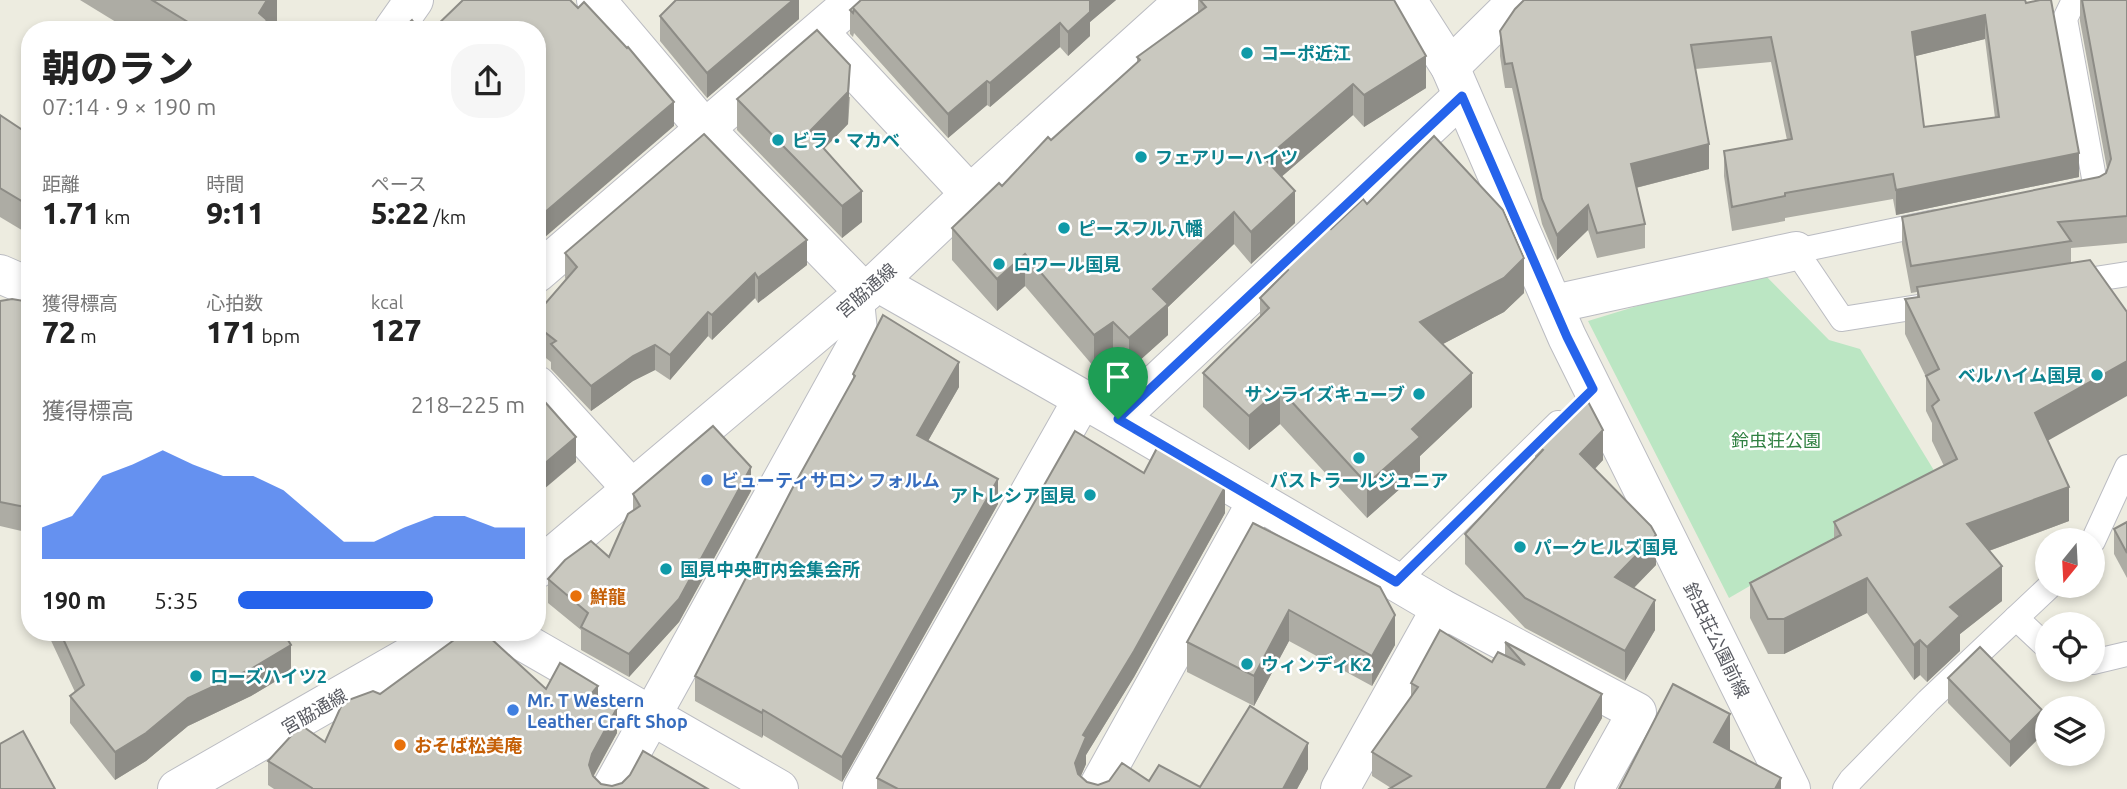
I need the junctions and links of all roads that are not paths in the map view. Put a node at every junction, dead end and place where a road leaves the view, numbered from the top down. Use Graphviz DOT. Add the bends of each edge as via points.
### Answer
graph roads {
  1 [pos="596,0"];
  2 [pos="856,0"];
  3 [pos="1185,0"];
  4 [pos="1407,0"];
  5 [pos="1518,0"];
  6 [pos="2074,0"];
  7 [pos="819,32"];
  8 [pos="1456,82"];
  9 [pos="705,129"];
  10 [pos="970,194"];
  11 [pos="2055,198"];
  12 [pos="1959,217"];
  13 [pos="1796,251"];
  14 [pos="546,265"];
  15 [pos="0,274"];
  16 [pos="2127,274"];
  17 [pos="21,283"];
  18 [pos="2045,287"];
  19 [pos="865,292"];
  20 [pos="1964,300"];
  21 [pos="1554,304"];
  22 [pos="1593,389"];
  23 [pos="546,395"];
  24 [pos="1082,400"];
  25 [pos="1118,419"];
  26 [pos="2127,467"];
  27 [pos="632,489"];
  28 [pos="1257,501"];
  29 [pos="2099,528"];
  30 [pos="546,561"];
  31 [pos="1396,582"];
  32 [pos="2037,598"];
  33 [pos="1441,608"];
  34 [pos="2015,618"];
  35 [pos="2035,636"];
  36 [pos="436,641"];
  37 [pos="522,641"];
  38 [pos="2127,654"];
  39 [pos="2105,659"];
  40 [pos="654,715"];
  41 [pos="200,784"];
  42 [pos="611,789"];
  43 [pos="779,789"];
  44 [pos="862,789"];
  45 [pos="1097,789"];
  46 [pos="1340,789"];
  47 [pos="1594,789"];
  48 [pos="1791,789"];
  49 [pos="1845,789"];
  1 -- 9 [label="street"];
  2 -- 7 [label="street"];
  3 -- 10 [label="street, 宮脇通線"];
  4 -- 8 [label="street, 鈴虫荘公園前線"];
  5 -- 8 [label="street"];
  6 -- 11 [label="lane" via="2066,19 2096,189"];
  7 -- 9 [label="street"];
  7 -- 10 [label="street"];
  8 -- 21 [label="street, 鈴虫荘公園前線"];
  8 -- 25 [label="street"];
  9 -- 14 [label="street"];
  9 -- 19 [label="street"];
  10 -- 19 [label="street, 宮脇通線"];
  12 -- 13 [label="lane"];
  13 -- 20 [label="lane" via="1842,319"];
  13 -- 21 [label="street"];
  15 -- 17 [label="street"];
  16 -- 18 [label="lane"];
  19 -- 24 [label="street"];
  19 -- 27 [label="street, 宮脇通線"];
  19 -- 40 [label="street" via="859,341"];
  21 -- 22 [label="street, 鈴虫荘公園前線"];
  22 -- 31 [label="lane"];
  22 -- 48 [label="street, 鈴虫荘公園前線"];
  23 -- 27 [label="street"];
  24 -- 25 [label="street"];
  24 -- 44 [label="street"];
  25 -- 28 [label="street"];
  26 -- 29 [label="lane"];
  27 -- 30 [label="street, 宮脇通線"];
  28 -- 31 [label="street"];
  28 -- 45 [label="street"];
  31 -- 33 [label="street"];
  32 -- 34 [label="lane"];
  33 -- 46 [label="street"];
  33 -- 47 [label="street" via="1637,712"];
  34 -- 35 [label="lane"];
  34 -- 49 [label="lane"];
  36 -- 41 [label="street, 宮脇通線"];
  37 -- 40 [label="street"];
  38 -- 39 [label="lane"];
  40 -- 42 [label="street"];
  40 -- 43 [label="street"];
}
